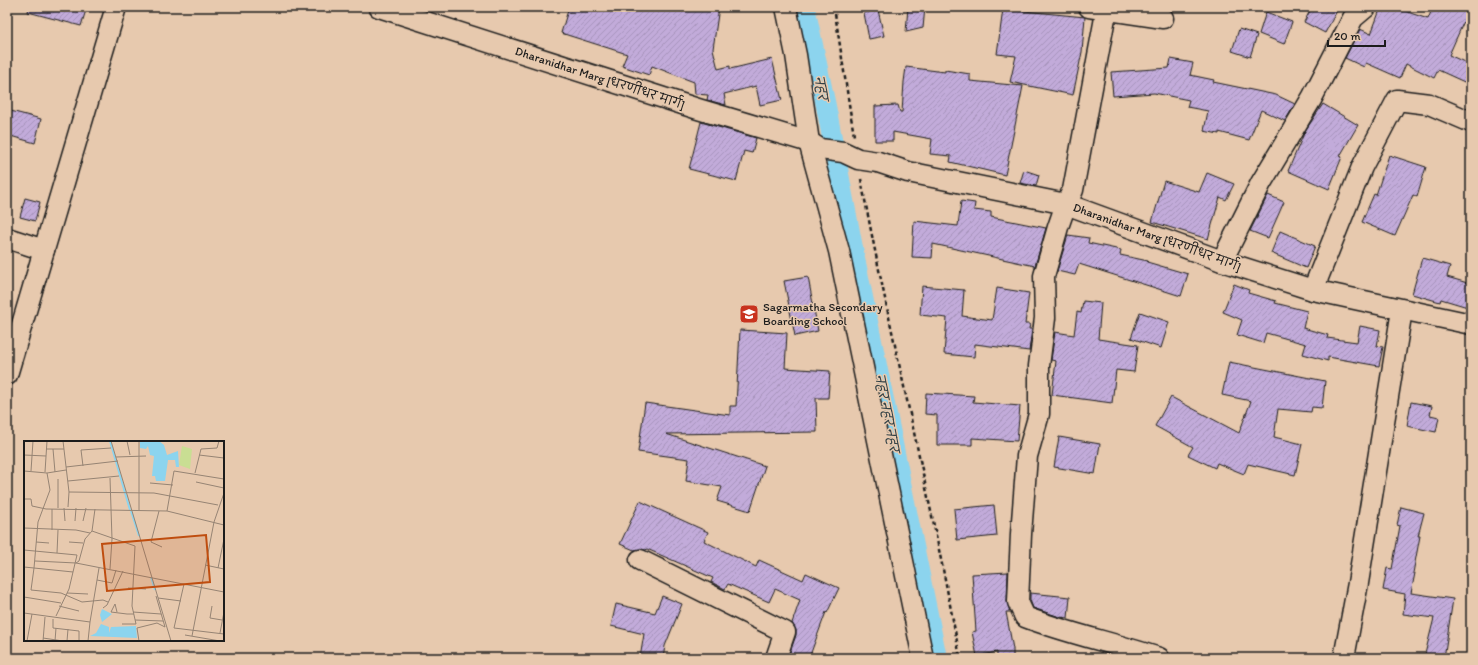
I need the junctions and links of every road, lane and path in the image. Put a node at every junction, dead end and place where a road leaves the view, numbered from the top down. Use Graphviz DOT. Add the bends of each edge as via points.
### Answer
graph roads {
  1 [pos="116,7"];
  2 [pos="379,7"];
  3 [pos="786,7"];
  4 [pos="834,7"];
  5 [pos="1366,7"];
  6 [pos="1101,8"];
  7 [pos="1164,18"];
  8 [pos="1471,122"];
  9 [pos="814,146"];
  10 [pos="851,155"];
  11 [pos="1066,204"];
  12 [pos="7,238"];
  13 [pos="44,250"];
  14 [pos="1222,261"];
  15 [pos="1313,290"];
  16 [pos="1402,310"];
  17 [pos="1471,324"];
  18 [pos="7,375"];
  19 [pos="640,560"];
  20 [pos="776,658"];
  21 [pos="923,658"];
  22 [pos="960,658"];
  23 [pos="1159,658"];
  24 [pos="1344,658"];
  1 -- 13 [label="street"];
  2 -- 9 [label="street, Dharanidhar Marg [धरणीधर मार्ग]"];
  3 -- 9 [label="street"];
  4 -- 10 [label="path"];
  5 -- 14 [label="street" via="1353,18 1312,98 1261,183"];
  6 -- 7 [label="street"];
  6 -- 11 [label="street" via="1073,190"];
  8 -- 15 [label="street" via="1429,104 1396,100 1362,167"];
  9 -- 10 [label="street, Dharanidhar Marg [धरणीधर मार्ग]"];
  9 -- 21 [label="street" via="839,251"];
  10 -- 11 [label="street, Dharanidhar Marg [धरणीधर मार्ग]" via="908,172"];
  10 -- 22 [label="path" via="916,443"];
  11 -- 14 [label="street, Dharanidhar Marg [धरणीधर मार्ग]"];
  11 -- 23 [label="street" via="1044,276 1045,318 1039,366 1039,414 1028,456 1018,602 1025,617"];
  12 -- 13 [label="street"];
  13 -- 18 [label="street"];
  14 -- 15 [label="street, Dharanidhar Marg [धरणीधर मार्ग]"];
  15 -- 16 [label="street, Dharanidhar Marg [धरणीधर मार्ग]"];
  16 -- 17 [label="street, Dharanidhar Marg [धरणीधर मार्ग]"];
  16 -- 24 [label="street"];
  19 -- 20 [label="street" via="785,632"];
}
